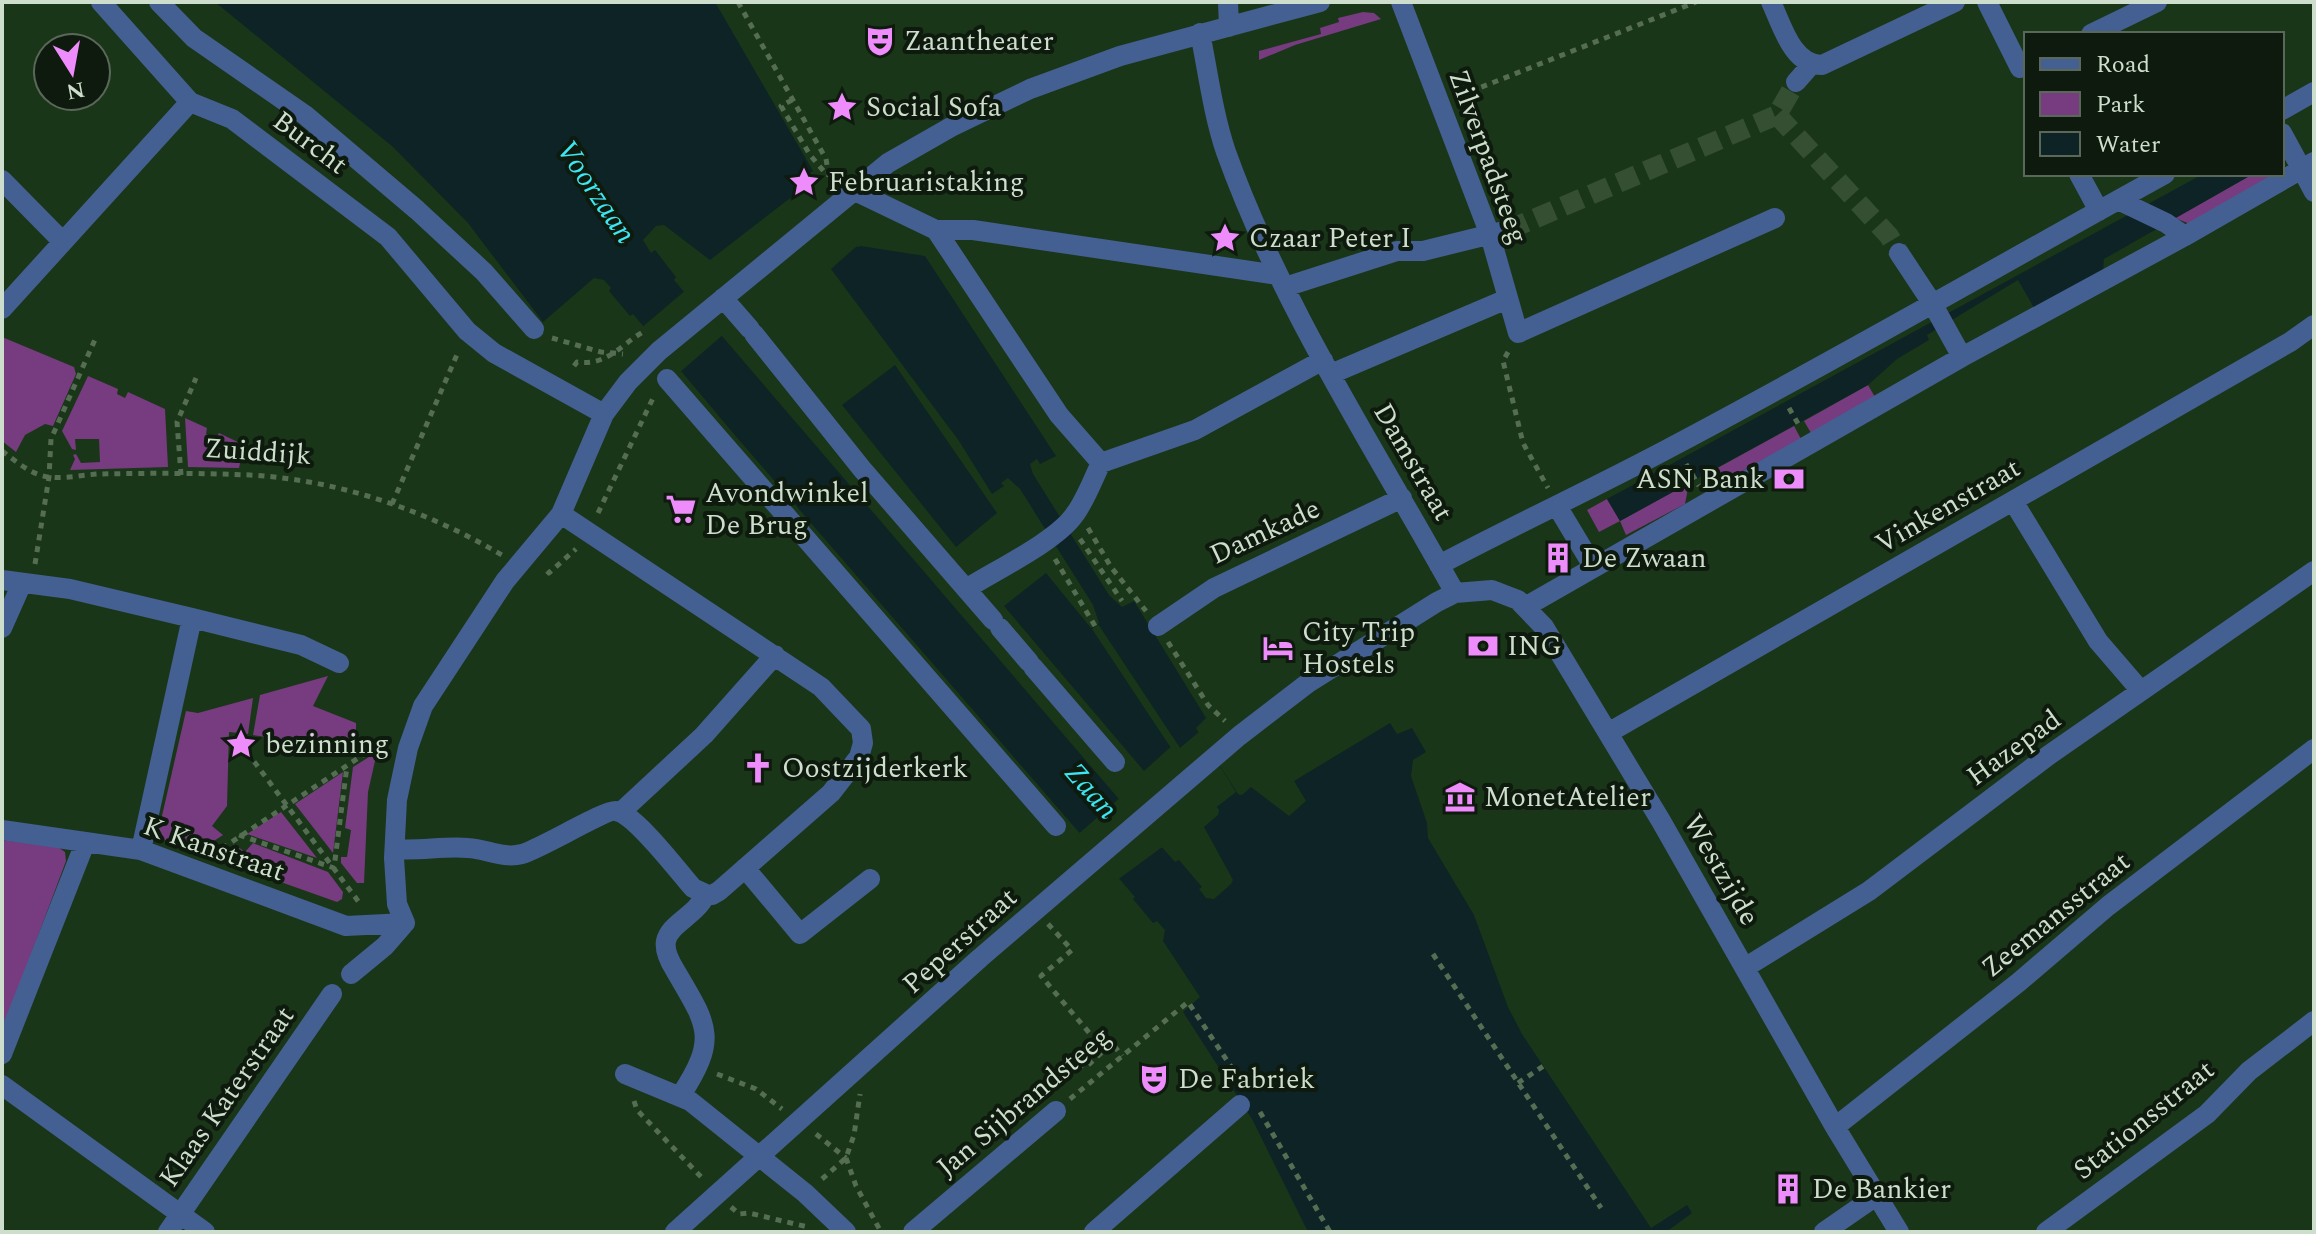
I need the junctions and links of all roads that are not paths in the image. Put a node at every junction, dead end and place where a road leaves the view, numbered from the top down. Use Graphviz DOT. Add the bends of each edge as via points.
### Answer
graph roads {
  1 [pos="101,2"];
  2 [pos="159,2"];
  3 [pos="1228,2"];
  4 [pos="1320,2"];
  5 [pos="1401,2"];
  6 [pos="1771,2"];
  7 [pos="1955,2"];
  8 [pos="1987,2"];
  9 [pos="2157,2"];
  10 [pos="1229,27"];
  11 [pos="2095,32"];
  12 [pos="1200,33"];
  13 [pos="1804,61"];
  14 [pos="2024,71"];
  15 [pos="1796,82"];
  16 [pos="2314,92"];
  17 [pos="190,102"];
  18 [pos="2284,109"];
  19 [pos="2286,140"];
  20 [pos="2308,166"];
  21 [pos="2080,176"];
  22 [pos="2161,176"];
  23 [pos="2,180"];
  24 [pos="2314,192"];
  25 [pos="2118,200"];
  26 [pos="842,201"];
  27 [pos="2099,211"];
  28 [pos="1775,218"];
  29 [pos="936,230"];
  30 [pos="1499,232"];
  31 [pos="2185,236"];
  32 [pos="63,242"];
  33 [pos="1899,253"];
  34 [pos="1281,281"];
  35 [pos="723,298"];
  36 [pos="1507,299"];
  37 [pos="2,309"];
  38 [pos="1940,318"];
  39 [pos="2314,325"];
  40 [pos="534,329"];
  41 [pos="1962,357"];
  42 [pos="1327,367"];
  43 [pos="667,379"];
  44 [pos="604,414"];
  45 [pos="1101,463"];
  46 [pos="1402,498"];
  47 [pos="2013,501"];
  48 [pos="1562,512"];
  49 [pos="561,514"];
  50 [pos="1439,565"];
  51 [pos="1593,566"];
  52 [pos="2314,571"];
  53 [pos="19,582"];
  54 [pos="966,589"];
  55 [pos="1455,593"];
  56 [pos="1525,607"];
  57 [pos="192,618"];
  58 [pos="1158,626"];
  59 [pos="2,628"];
  60 [pos="775,655"];
  61 [pos="339,663"];
  62 [pos="2141,691"];
  63 [pos="1608,733"];
  64 [pos="2314,749"];
  65 [pos="1115,762"];
  66 [pos="621,812"];
  67 [pos="1056,826"];
  68 [pos="2,830"];
  69 [pos="85,843"];
  70 [pos="395,849"];
  71 [pos="141,850"];
  72 [pos="745,868"];
  73 [pos="870,879"];
  74 [pos="706,894"];
  75 [pos="405,923"];
  76 [pos="1746,967"];
  77 [pos="351,974"];
  78 [pos="332,994"];
  79 [pos="2314,1021"];
  80 [pos="2,1054"];
  81 [pos="625,1074"];
  82 [pos="4,1094"];
  83 [pos="681,1095"];
  84 [pos="1248,1100"];
  85 [pos="1056,1111"];
  86 [pos="1835,1127"];
  87 [pos="761,1156"];
  88 [pos="1876,1196"];
  89 [pos="180,1213"];
  90 [pos="168,1232"];
  91 [pos="205,1232"];
  92 [pos="675,1232"];
  93 [pos="846,1232"];
  94 [pos="913,1232"];
  95 [pos="1094,1232"];
  96 [pos="1824,1232"];
  97 [pos="1899,1232"];
  98 [pos="2046,1232"];
  1 -- 17 [label="street"];
  2 -- 40 [label="street, Burcht" via="194,38 305,115 401,197 484,272"];
  3 -- 10 [label="street"];
  4 -- 10 [label="street"];
  5 -- 30 [label="street, Zilverpadsteeg" via="1439,104"];
  6 -- 13 [label="street"];
  7 -- 13 [label="street" via="1822,65"];
  8 -- 14 [label="street"];
  9 -- 11 [label="street"];
  10 -- 12 [label="street"];
  12 -- 26 [label="street" via="1030,89 888,163"];
  12 -- 34 [label="street, Damstraat" via="1225,149"];
  13 -- 15 [label="street"];
  16 -- 18 [label="street"];
  17 -- 32 [label="street"];
  17 -- 44 [label="street, Burcht" via="232,119 388,237 467,331 494,353"];
  19 -- 20 [label="street"];
  20 -- 24 [label="street"];
  20 -- 31 [label="street"];
  21 -- 27 [label="street"];
  22 -- 25 [label="street"];
  23 -- 32 [label="street"];
  25 -- 27 [label="street"];
  25 -- 31 [label="street"];
  26 -- 29 [label="street"];
  26 -- 35 [label="street"];
  27 -- 38 [label="street"];
  28 -- 36 [label="street, Zilverpadsteeg" via="1518,333"];
  29 -- 34 [label="street" via="973,230"];
  29 -- 45 [label="street" via="1059,415"];
  30 -- 34 [label="street"];
  30 -- 36 [label="street, Zilverpadsteeg"];
  31 -- 41 [label="street"];
  32 -- 37 [label="street"];
  33 -- 38 [label="street"];
  34 -- 42 [label="street, Damstraat"];
  35 -- 44 [label="street" via="659,351"];
  35 -- 54 [label="street"];
  36 -- 42 [label="street"];
  38 -- 41 [label="street"];
  38 -- 48 [label="street" via="1779,390"];
  39 -- 47 [label="street, Vinkenstraat"];
  41 -- 51 [label="street"];
  42 -- 45 [label="street" via="1195,430"];
  42 -- 46 [label="street, Damstraat"];
  43 -- 67 [label="street"];
  44 -- 49 [label="street"];
  45 -- 54 [label="street" via="1071,519"];
  46 -- 50 [label="street, Damstraat"];
  46 -- 58 [label="street, Damkade" via="1214,588"];
  47 -- 62 [label="street" via="2098,641"];
  47 -- 63 [label="street, Vinkenstraat"];
  48 -- 50 [label="street" via="1500,532"];
  48 -- 51 [label="street"];
  49 -- 60 [label="street"];
  49 -- 70 [label="street" via="510,560 423,706 397,800"];
  50 -- 55 [label="street, Damstraat"];
  51 -- 56 [label="street"];
  52 -- 62 [label="street, Hazepad"];
  53 -- 57 [label="street"];
  53 -- 59 [label="street"];
  54 -- 65 [label="street"];
  55 -- 56 [label="street, Westzijde" via="1492,590"];
  55 -- 87 [label="street, Peperstraat" via="1308,683 1215,757"];
  56 -- 63 [label="street, Westzijde" via="1544,627"];
  57 -- 61 [label="street" via="301,645"];
  57 -- 71 [label="street"];
  60 -- 66 [label="street" via="704,735"];
  60 -- 72 [label="street" via="821,687 861,729 863,743 859,757 831,793"];
  62 -- 76 [label="street, Hazepad" via="1869,891"];
  63 -- 76 [label="street, Westzijde"];
  64 -- 86 [label="street, Zeemansstraat" via="2108,906"];
  66 -- 70 [label="street" via="607,811 520,855 468,848"];
  66 -- 74 [label="street" via="693,888"];
  68 -- 69 [label="street, K Kanstraat"];
  69 -- 71 [label="street, K Kanstraat"];
  69 -- 80 [label="street"];
  70 -- 75 [label="street" via="397,904"];
  71 -- 75 [label="street, K Kanstraat" via="346,926"];
  72 -- 73 [label="street" via="800,934"];
  72 -- 74 [label="street" via="719,891"];
  74 -- 83 [label="street" via="700,908 666,939 669,960 706,1030 696,1072"];
  75 -- 77 [label="street"];
  76 -- 86 [label="street, Westzijde"];
  78 -- 89 [label="street, Klaas Katerstraat"];
  79 -- 98 [label="street, Stationsstraat" via="2249,1071 2207,1114"];
  81 -- 83 [label="street"];
  82 -- 89 [label="street"];
  83 -- 87 [label="street"];
  84 -- 95 [label="street"];
  85 -- 94 [label="street, Jan Sijbrandsteeg"];
  86 -- 88 [label="street, Westzijde"];
  87 -- 92 [label="street, Peperstraat"];
  87 -- 93 [label="street"];
  88 -- 96 [label="street"];
  88 -- 97 [label="street, Westzijde"];
  89 -- 90 [label="street, Klaas Katerstraat"];
  89 -- 91 [label="street"];
}
